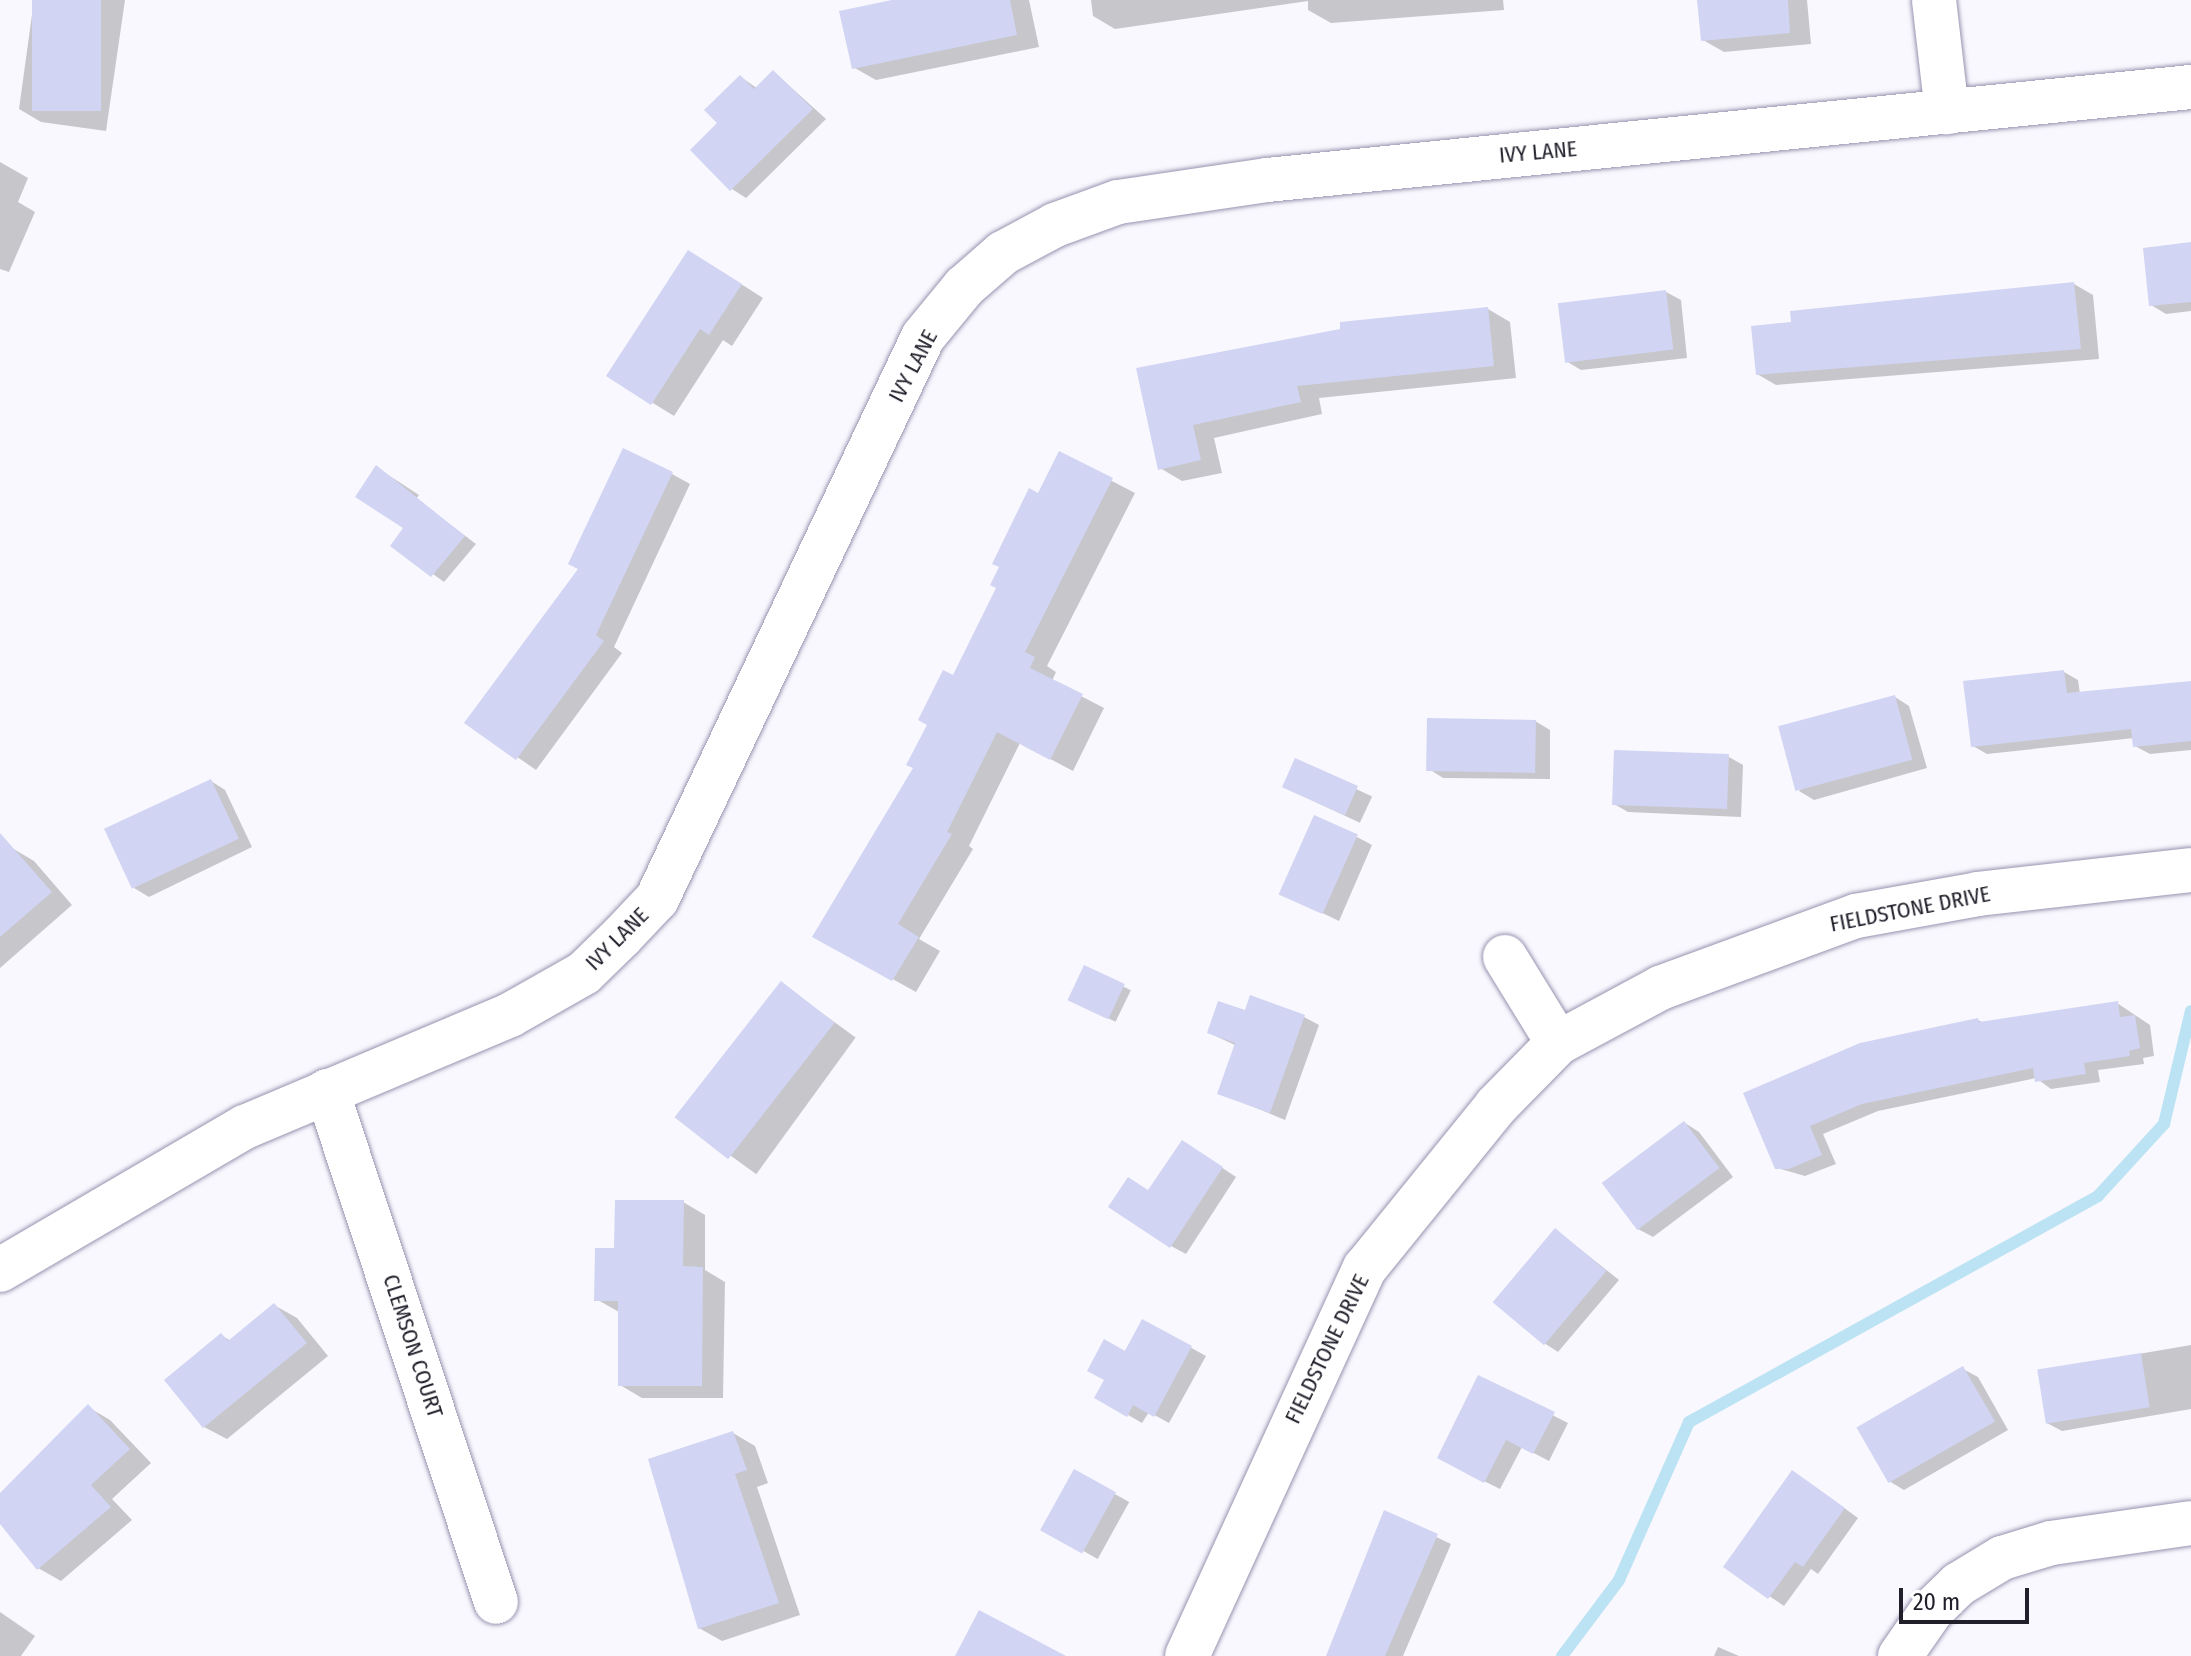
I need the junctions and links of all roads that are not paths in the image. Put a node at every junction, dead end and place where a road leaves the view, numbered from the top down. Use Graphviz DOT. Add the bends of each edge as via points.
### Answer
graph roads {
  1 [pos="1934,0"];
  2 [pos="2191,87"];
  3 [pos="1947,112"];
  4 [pos="2191,870"];
  5 [pos="1505,957"];
  6 [pos="1558,1043"];
  7 [pos="327,1091"];
  8 [pos="0,1270"];
  9 [pos="2191,1523"];
  10 [pos="496,1602"];
  11 [pos="1187,1656"];
  12 [pos="1900,1656"];
  1 -- 3 [label="street"];
  2 -- 3 [label="street, IVY LANE"];
  3 -- 7 [label="street, IVY LANE" via="1393,166 1118,202 1055,225 1003,253 964,287 923,337 657,899 584,973 510,1015"];
  4 -- 6 [label="street, FIELDSTONE DRIVE" via="1978,894 1856,916 1660,988"];
  5 -- 6 [label="street"];
  6 -- 11 [label="street, FIELDSTONE DRIVE" via="1496,1106 1365,1268"];
  7 -- 8 [label="street, IVY LANE" via="245,1127"];
  7 -- 10 [label="street, CLEMSON COURT"];
  9 -- 12 [label="street" via="2051,1543 2002,1558 1959,1584 1932,1610"];
}
